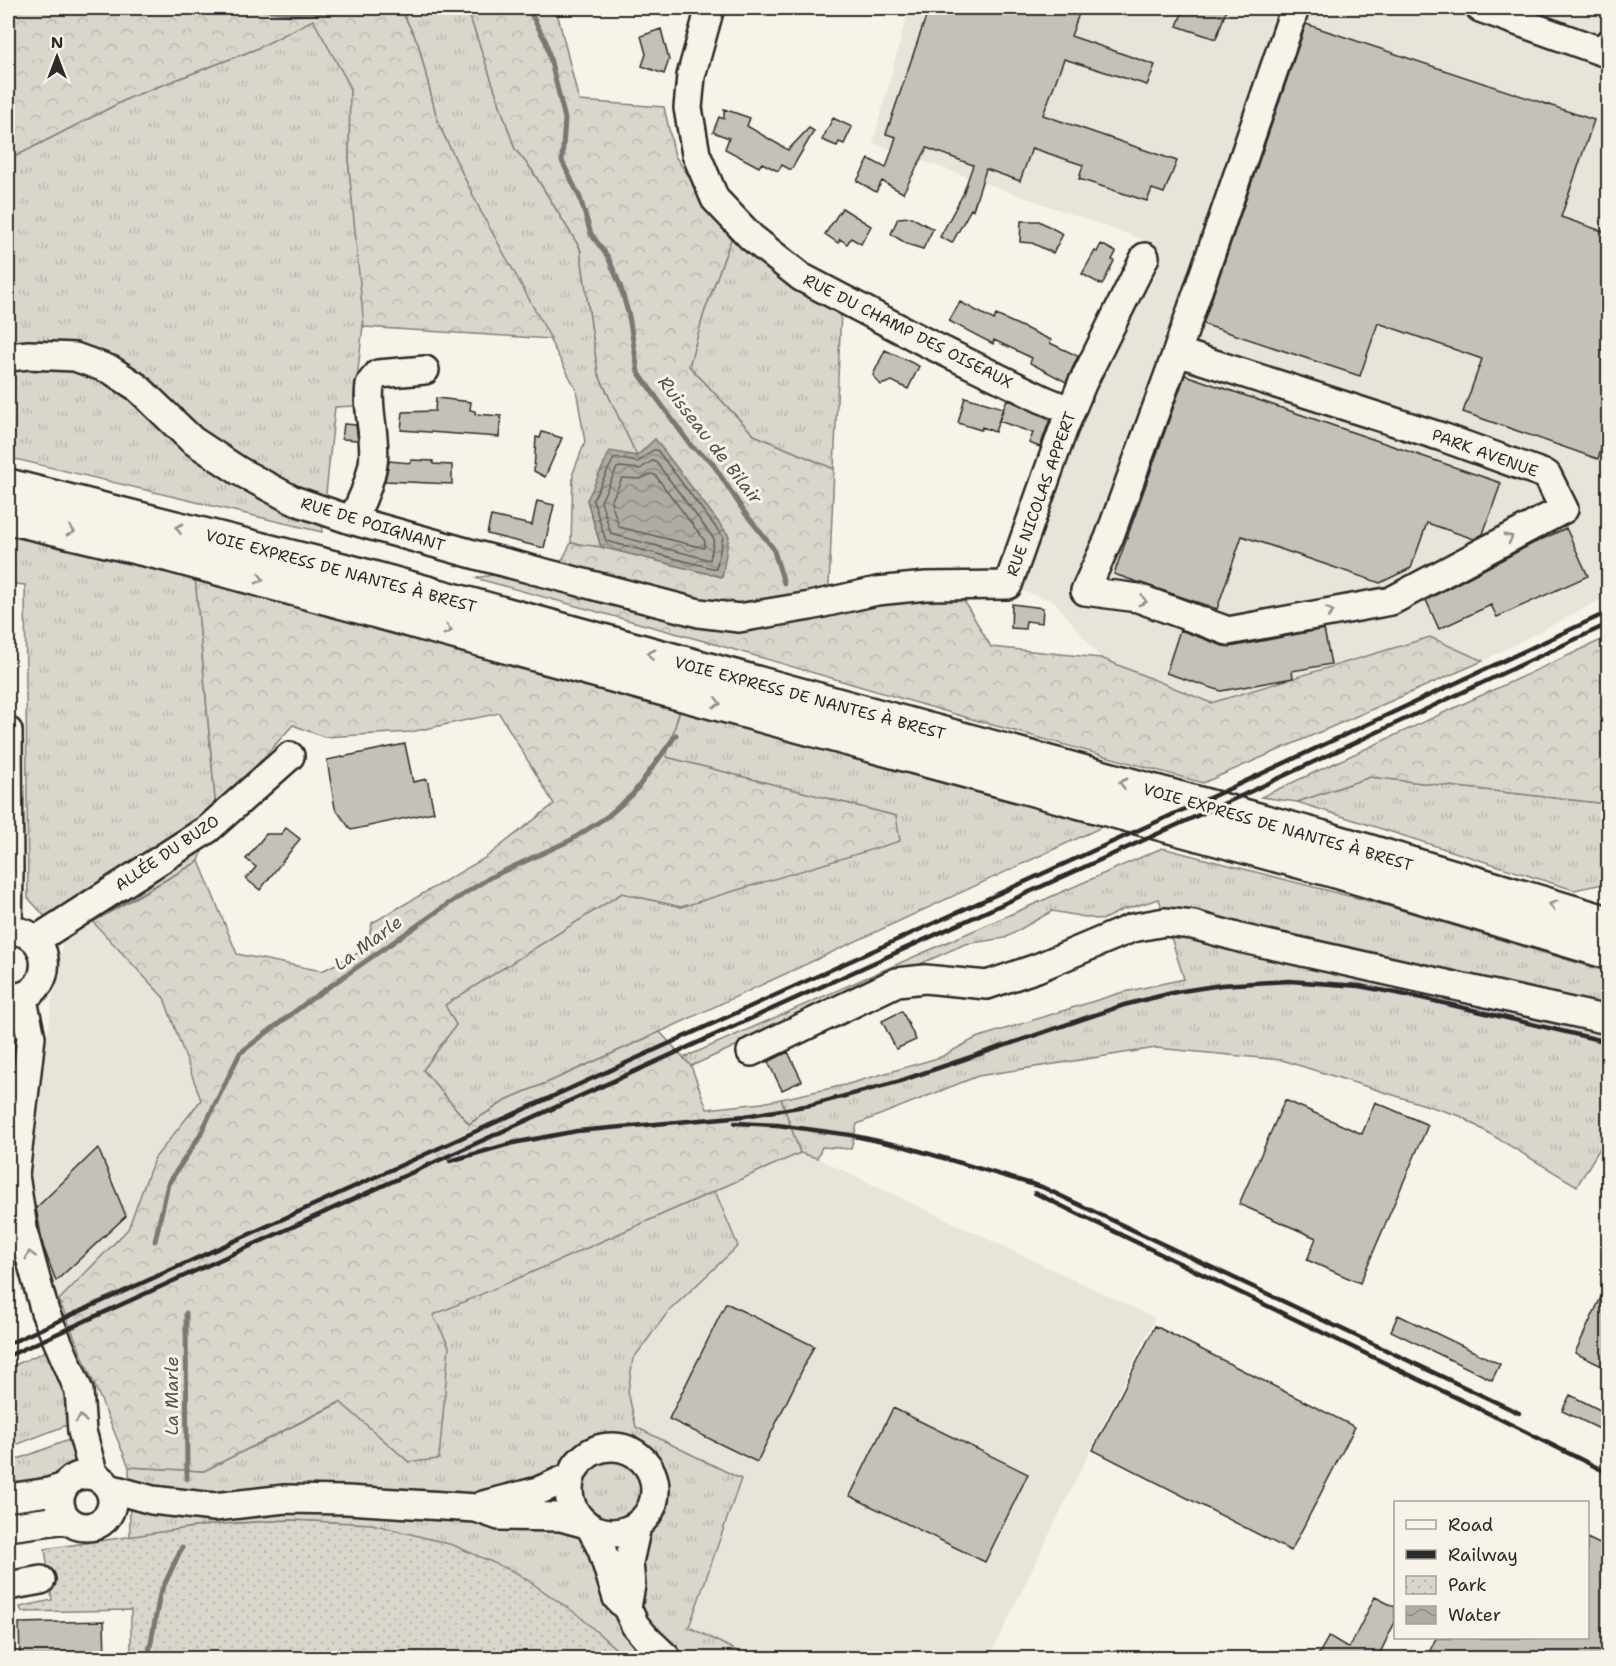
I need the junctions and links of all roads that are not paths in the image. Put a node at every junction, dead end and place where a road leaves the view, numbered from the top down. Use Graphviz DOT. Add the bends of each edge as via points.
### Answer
graph roads {
  1 [pos="710,8"];
  2 [pos="1295,8"];
  3 [pos="1480,8"];
  4 [pos="1608,44"];
  5 [pos="1145,257"];
  6 [pos="1177,352"];
  7 [pos="8,357"];
  8 [pos="425,370"];
  9 [pos="1071,411"];
  10 [pos="8,486"];
  11 [pos="11,518"];
  12 [pos="351,520"];
  13 [pos="739,618"];
  14 [pos="8,731"];
  15 [pos="290,756"];
  16 [pos="1608,923"];
  17 [pos="8,930"];
  18 [pos="36,939"];
  19 [pos="1608,952"];
  20 [pos="15,997"];
  21 [pos="1608,1020"];
  22 [pos="751,1052"];
  23 [pos="11,1187"];
  24 [pos="570,1477"];
  25 [pos="101,1482"];
  26 [pos="64,1487"];
  27 [pos="8,1498"];
  28 [pos="214,1507"];
  29 [pos="476,1508"];
  30 [pos="107,1518"];
  31 [pos="67,1519"];
  32 [pos="587,1525"];
  33 [pos="637,1526"];
  34 [pos="8,1527"];
  35 [pos="41,1580"];
  36 [pos="8,1586"];
  37 [pos="627,1608"];
  38 [pos="667,1659"];
  1 -- 9 [label="street, RUE DU CHAMP DES OISEAUX" via="691,76 688,108 696,154 715,199 751,237 801,277 925,342"];
  2 -- 6 [label="street"];
  3 -- 4 [label="street" via="1606,53"];
  5 -- 9 [label="street, RUE NICOLAS APPERT"];
  6 -- 6 [label="street, PARK AVENUE, one-way" via="1109,538 1085,591 1138,598 1228,632 1390,601 1564,509 1547,475"];
  7 -- 12 [label="street, RUE DE POIGNANT" via="75,357 111,370 137,387 192,440 239,471 293,500"];
  8 -- 12 [label="street" via="378,374 371,383 373,464 362,501"];
  9 -- 13 [label="street, RUE NICOLAS APPERT" via="1008,585 877,591"];
  16 -- 10 [label="highway, VOIE EXPRESS DE NANTES À BREST, one-way" via="1320,837 431,594"];
  11 -- 19 [label="highway, VOIE EXPRESS DE NANTES À BREST, one-way" via="170,555 1313,865"];
  12 -- 13 [label="street, RUE DE POIGNANT" via="588,585 699,613"];
  14 -- 17 [label="street"];
  15 -- 18 [label="street, ALLÉE DU BUZO" via="208,829"];
  17 -- 18 [label="street"];
  18 -- 20 [label="street" via="45,954 44,974 35,988"];
  20 -- 23 [label="street" via="31,1037"];
  21 -- 22 [label="street" via="1193,925 1165,922 1132,928 987,985 925,979 897,982"];
  25 -- 23 [label="street, one-way" via="82,1431 79,1391 45,1312"];
  24 -- 29 [label="street" via="538,1491"];
  24 -- 32 [label="street" via="570,1502 574,1513"];
  24 -- 33 [label="street" via="580,1461 595,1450 613,1447 631,1451 645,1462 654,1477 656,1496 651,1510"];
  25 -- 26 [label="street" via="80,1475"];
  25 -- 28 [label="street" via="152,1500"];
  25 -- 30 [label="street" via="113,1503"];
  26 -- 27 [label="street"];
  26 -- 31 [label="street" via="60,1503"];
  28 -- 29 [label="street" via="296,1499"];
  28 -- 30 [label="street" via="208,1512"];
  29 -- 32 [label="street" via="499,1516 561,1517"];
  30 -- 31 [label="street" via="87,1527"];
  31 -- 34 [label="street"];
  32 -- 33 [label="street" via="615,1534"];
  32 -- 37 [label="street" via="602,1550 617,1598"];
  33 -- 37 [label="street" via="629,1562"];
  35 -- 36 [label="street"];
  37 -- 38 [label="street" via="635,1625"];
}
